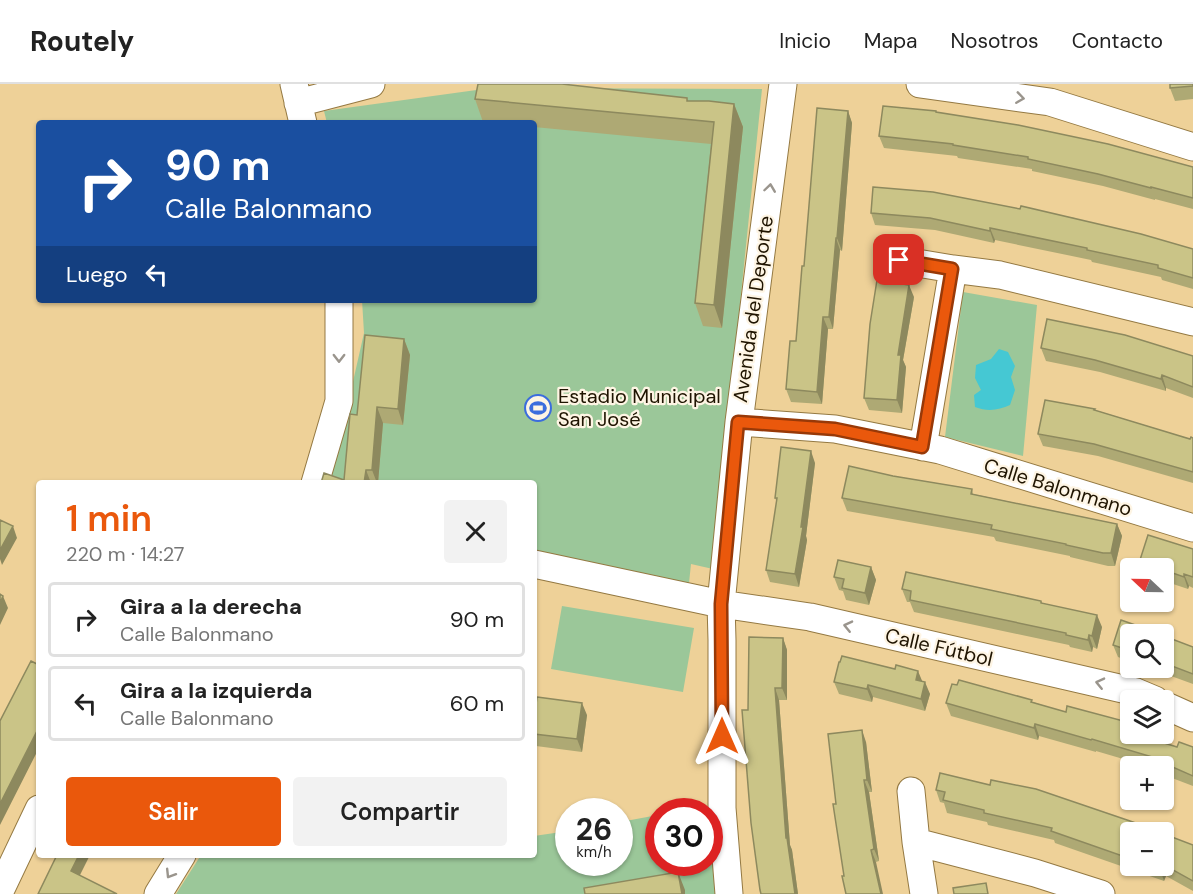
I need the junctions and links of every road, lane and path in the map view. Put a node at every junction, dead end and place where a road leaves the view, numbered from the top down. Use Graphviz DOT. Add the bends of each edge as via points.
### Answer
graph roads {
  1 [pos="371,84"];
  2 [pos="783,84"];
  3 [pos="920,84"];
  4 [pos="298,103"];
  5 [pos="1193,147"];
  6 [pos="899,260"];
  7 [pos="952,269"];
  8 [pos="339,303"];
  9 [pos="1193,322"];
  10 [pos="738,422"];
  11 [pos="922,447"];
  12 [pos="316,480"];
  13 [pos="1193,528"];
  14 [pos="537,565"];
  15 [pos="721,604"];
  16 [pos="1128,690"];
  17 [pos="1174,709"];
  18 [pos="1193,718"];
  19 [pos="911,791"];
  20 [pos="36,815"];
  21 [pos="916,842"];
  22 [pos="180,858"];
  23 [pos="0,891"];
  24 [pos="158,894"];
  25 [pos="729,894"];
  26 [pos="924,894"];
  27 [pos="1101,894"];
  1 -- 4 [label="street"];
  10 -- 2 [label="street, Avenida del Deporte, one-way"];
  3 -- 5 [label="street, one-way" via="1050,102"];
  6 -- 7 [label="street"];
  7 -- 9 [label="street" via="1000,276"];
  7 -- 11 [label="street"];
  8 -- 12 [label="street, one-way" via="339,401"];
  10 -- 11 [label="street, Calle Balonmano" via="835,429"];
  10 -- 15 [label="street, Avenida del Deporte"];
  11 -- 13 [label="street, Calle Balonmano"];
  14 -- 15 [label="street, Calle Fútbol"];
  16 -- 15 [label="street, Calle Fútbol, one-way" via="822,620"];
  15 -- 25 [label="street, Avenida del Deporte" via="722,808"];
  17 -- 18 [label="street"];
  19 -- 21 [label="street"];
  20 -- 23 [label="street"];
  21 -- 26 [label="street"];
  21 -- 27 [label="street"];
  22 -- 24 [label="street, one-way"];
}
